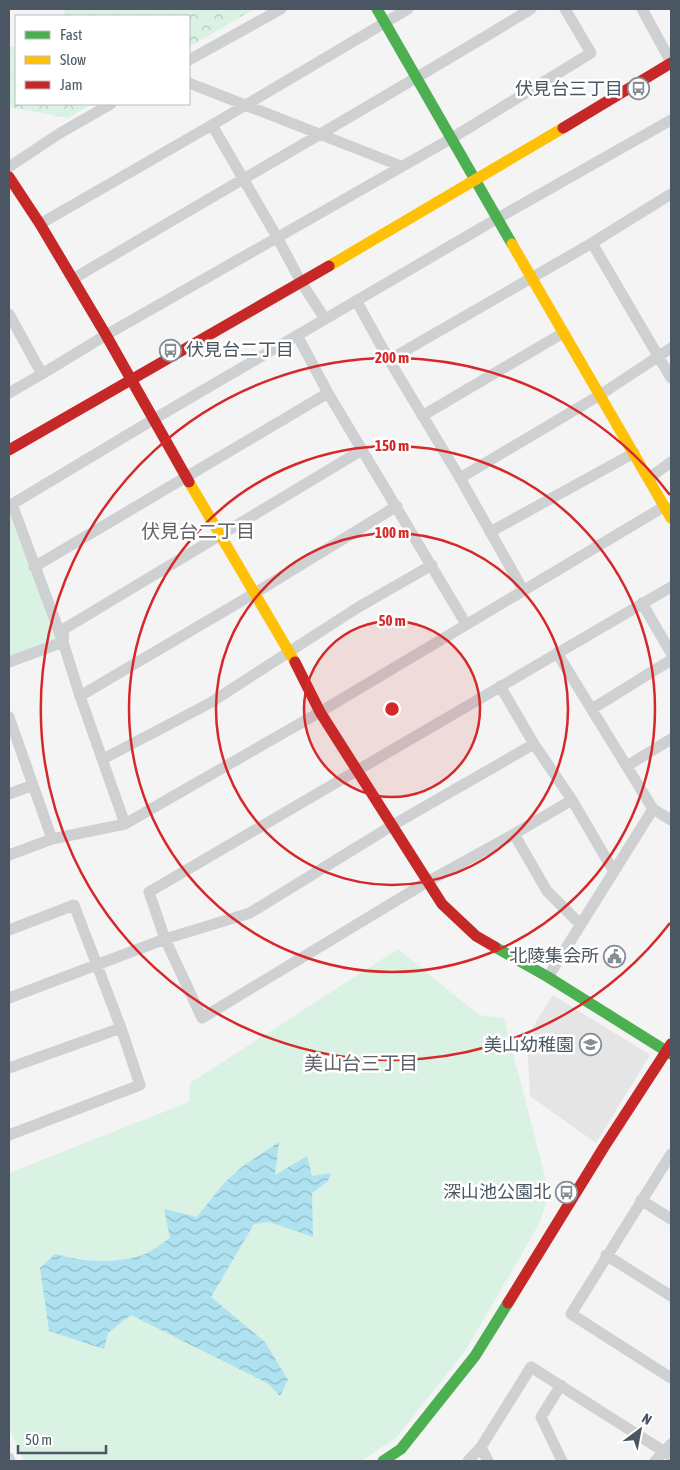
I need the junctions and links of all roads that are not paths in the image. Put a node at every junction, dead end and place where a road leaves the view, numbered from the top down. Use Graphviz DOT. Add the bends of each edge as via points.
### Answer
graph roads {
  1 [pos="281,9"];
  2 [pos="377,9"];
  3 [pos="408,9"];
  4 [pos="531,9"];
  5 [pos="565,9"];
  6 [pos="642,9"];
  7 [pos="384,23"];
  8 [pos="190,59"];
  9 [pos="671,63"];
  10 [pos="418,78"];
  11 [pos="190,83"];
  12 [pos="109,105"];
  13 [pos="245,105"];
  14 [pos="671,120"];
  15 [pos="212,125"];
  16 [pos="319,134"];
  17 [pos="452,138"];
  18 [pos="401,166"];
  19 [pos="9,167"];
  20 [pos="9,177"];
  21 [pos="243,178"];
  22 [pos="476,180"];
  23 [pos="671,194"];
  24 [pos="498,218"];
  25 [pos="40,224"];
  26 [pos="277,237"];
  27 [pos="592,243"];
  28 [pos="531,277"];
  29 [pos="73,279"];
  30 [pos="301,282"];
  31 [pos="357,302"];
  32 [pos="9,314"];
  33 [pos="325,319"];
  34 [pos="562,333"];
  35 [pos="106,335"];
  36 [pos="297,336"];
  37 [pos="671,348"];
  38 [pos="658,356"];
  39 [pos="389,360"];
  40 [pos="42,374"];
  41 [pos="671,378"];
  42 [pos="132,380"];
  43 [pos="328,392"];
  44 [pos="9,393"];
  45 [pos="600,395"];
  46 [pos="422,416"];
  47 [pos="154,419"];
  48 [pos="10,445"];
  49 [pos="362,450"];
  50 [pos="634,452"];
  51 [pos="671,462"];
  52 [pos="186,478"];
  53 [pos="460,478"];
  54 [pos="649,478"];
  55 [pos="10,505"];
  56 [pos="397,506"];
  57 [pos="665,506"];
  58 [pos="671,518"];
  59 [pos="490,532"];
  60 [pos="221,536"];
  61 [pos="432,565"];
  62 [pos="34,566"];
  63 [pos="671,587"];
  64 [pos="523,590"];
  65 [pos="255,593"];
  66 [pos="642,603"];
  67 [pos="466,624"];
  68 [pos="63,642"];
  69 [pos="288,651"];
  70 [pos="557,653"];
  71 [pos="671,653"];
  72 [pos="671,660"];
  73 [pos="9,662"];
  74 [pos="500,686"];
  75 [pos="80,696"];
  76 [pos="592,708"];
  77 [pos="320,712"];
  78 [pos="10,723"];
  79 [pos="671,739"];
  80 [pos="534,744"];
  81 [pos="103,759"];
  82 [pos="627,766"];
  83 [pos="356,770"];
  84 [pos="32,785"];
  85 [pos="9,794"];
  86 [pos="572,800"];
  87 [pos="653,809"];
  88 [pos="671,820"];
  89 [pos="125,824"];
  90 [pos="393,825"];
  91 [pos="514,834"];
  92 [pos="52,839"];
  93 [pos="9,855"];
  94 [pos="614,872"];
  95 [pos="427,882"];
  96 [pos="580,924"];
  97 [pos="9,930"];
  98 [pos="165,939"];
  99 [pos="97,965"];
  100 [pos="548,977"];
  101 [pos="9,998"];
  102 [pos="122,1028"];
  103 [pos="670,1050"];
  104 [pos="9,1068"];
  105 [pos="9,1134"];
  106 [pos="671,1154"];
  107 [pos="641,1200"];
  108 [pos="671,1219"];
  109 [pos="606,1255"];
  110 [pos="671,1296"];
  111 [pos="671,1378"];
  112 [pos="561,1385"];
  113 [pos="481,1446"];
  114 [pos="669,1450"];
  115 [pos="383,1461"];
  116 [pos="468,1461"];
  117 [pos="488,1461"];
  118 [pos="562,1461"];
  119 [pos="655,1461"];
  1 -- 8 [label="street"];
  2 -- 7 [label="street"];
  3 -- 7 [label="street"];
  4 -- 10 [label="street"];
  5 -- 17 [label="street" via="591,53"];
  6 -- 9 [label="street"];
  7 -- 10 [label="street"];
  7 -- 13 [label="street"];
  9 -- 22 [label="street"];
  10 -- 16 [label="street"];
  10 -- 17 [label="street"];
  11 -- 13 [label="street"];
  12 -- 19 [label="street"];
  13 -- 15 [label="street"];
  13 -- 16 [label="street"];
  14 -- 24 [label="street"];
  15 -- 21 [label="street"];
  15 -- 25 [label="street"];
  16 -- 18 [label="street"];
  16 -- 21 [label="street"];
  17 -- 18 [label="street"];
  17 -- 22 [label="street"];
  18 -- 26 [label="street"];
  20 -- 25 [label="street"];
  21 -- 26 [label="street"];
  21 -- 29 [label="street"];
  22 -- 24 [label="street"];
  22 -- 30 [label="street"];
  23 -- 27 [label="street"];
  24 -- 28 [label="street"];
  24 -- 31 [label="street"];
  25 -- 29 [label="street"];
  26 -- 30 [label="street"];
  26 -- 35 [label="street"];
  27 -- 28 [label="street"];
  27 -- 38 [label="street"];
  28 -- 34 [label="street"];
  28 -- 39 [label="street"];
  29 -- 35 [label="street"];
  30 -- 33 [label="street"];
  30 -- 42 [label="street"];
  31 -- 33 [label="street"];
  31 -- 39 [label="street"];
  32 -- 40 [label="street"];
  33 -- 36 [label="street"];
  34 -- 45 [label="street"];
  34 -- 46 [label="street"];
  35 -- 40 [label="street"];
  35 -- 42 [label="street"];
  36 -- 43 [label="street"];
  36 -- 47 [label="street"];
  37 -- 38 [label="street"];
  38 -- 41 [label="street"];
  38 -- 45 [label="street"];
  39 -- 46 [label="street"];
  40 -- 44 [label="street"];
  42 -- 47 [label="street"];
  42 -- 48 [label="street"];
  43 -- 49 [label="street"];
  43 -- 52 [label="street"];
  45 -- 50 [label="street"];
  45 -- 53 [label="street"];
  46 -- 53 [label="street"];
  47 -- 52 [label="street"];
  47 -- 55 [label="street"];
  49 -- 56 [label="street"];
  49 -- 60 [label="street"];
  50 -- 54 [label="street"];
  50 -- 59 [label="street"];
  51 -- 54 [label="street"];
  52 -- 60 [label="street"];
  52 -- 62 [label="street"];
  53 -- 59 [label="street"];
  54 -- 57 [label="street"];
  55 -- 62 [label="street"];
  56 -- 61 [label="street"];
  56 -- 65 [label="street"];
  57 -- 58 [label="street"];
  57 -- 64 [label="street"];
  59 -- 64 [label="street"];
  60 -- 65 [label="street"];
  60 -- 68 [label="street" via="64,629"];
  61 -- 67 [label="street"];
  61 -- 69 [label="street"];
  62 -- 68 [label="street"];
  63 -- 66 [label="street"];
  64 -- 67 [label="street"];
  65 -- 69 [label="street"];
  65 -- 75 [label="street"];
  66 -- 70 [label="street"];
  66 -- 71 [label="street"];
  67 -- 77 [label="street"];
  68 -- 73 [label="street"];
  68 -- 75 [label="street"];
  69 -- 77 [label="street"];
  69 -- 81 [label="street" via="210,703"];
  70 -- 74 [label="street"];
  70 -- 76 [label="street"];
  72 -- 76 [label="street"];
  74 -- 80 [label="street"];
  74 -- 83 [label="street"];
  75 -- 81 [label="street"];
  76 -- 82 [label="street"];
  77 -- 83 [label="street"];
  77 -- 89 [label="street"];
  78 -- 84 [label="street"];
  79 -- 82 [label="street"];
  80 -- 86 [label="street"];
  80 -- 90 [label="street"];
  81 -- 89 [label="street"];
  82 -- 87 [label="street"];
  83 -- 90 [label="street"];
  83 -- 98 [label="street" via="149,892"];
  84 -- 85 [label="street"];
  84 -- 92 [label="street"];
  86 -- 91 [label="street"];
  86 -- 94 [label="street"];
  87 -- 88 [label="street"];
  87 -- 94 [label="street"];
  89 -- 92 [label="street"];
  90 -- 95 [label="street"];
  90 -- 98 [label="street" via="250,913"];
  91 -- 95 [label="street"];
  91 -- 96 [label="street" via="547,891"];
  92 -- 93 [label="street"];
  94 -- 96 [label="street"];
  95 -- 98 [label="street" via="202,1018"];
  95 -- 100 [label="street" via="442,904 476,936"];
  96 -- 100 [label="street"];
  97 -- 99 [label="street" via="74,905"];
  98 -- 99 [label="street"];
  99 -- 101 [label="street"];
  99 -- 102 [label="street"];
  100 -- 103 [label="street"];
  102 -- 104 [label="street"];
  102 -- 105 [label="street" via="140,1084"];
  103 -- 115 [label="street" via="604,1147 475,1356 401,1449"];
  106 -- 107 [label="street"];
  107 -- 108 [label="street"];
  107 -- 109 [label="street"];
  109 -- 110 [label="street"];
  109 -- 111 [label="street" via="571,1314"];
  112 -- 113 [label="street" via="531,1367"];
  112 -- 114 [label="street"];
  112 -- 118 [label="street" via="541,1417"];
  113 -- 116 [label="street"];
  113 -- 117 [label="street"];
  114 -- 119 [label="street"];
}
